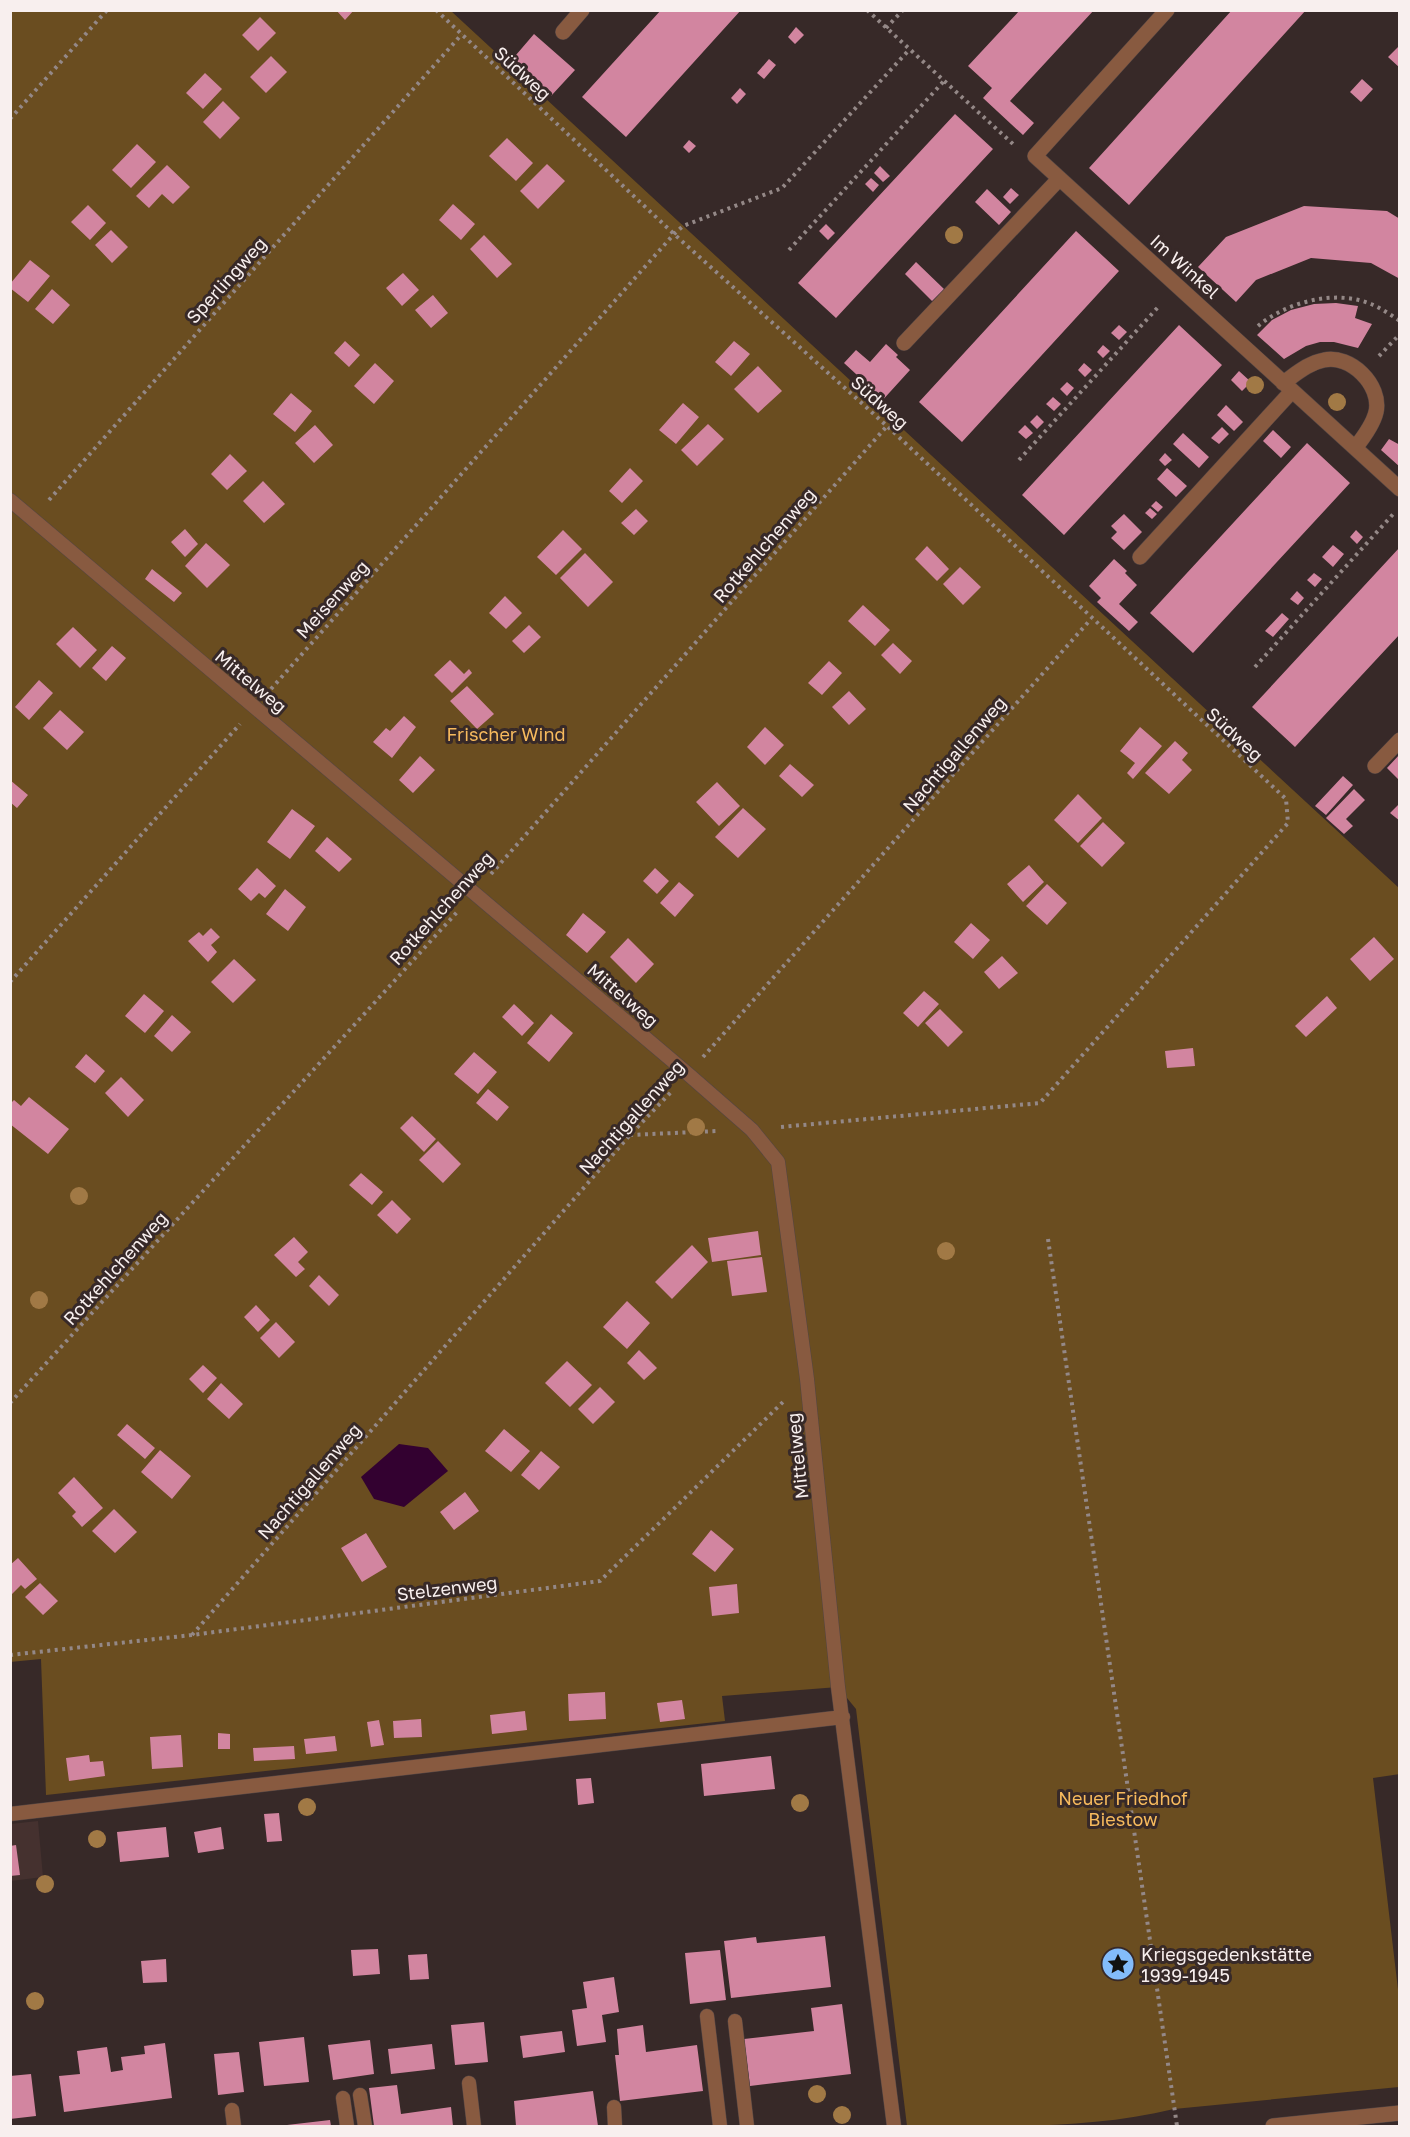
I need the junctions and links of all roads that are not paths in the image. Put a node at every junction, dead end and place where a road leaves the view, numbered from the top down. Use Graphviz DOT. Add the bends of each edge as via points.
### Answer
graph roads {
  1 [pos="582,10"];
  2 [pos="1167,10"];
  3 [pos="563,32"];
  4 [pos="1059,179"];
  5 [pos="904,343"];
  6 [pos="1288,387"];
  7 [pos="1355,448"];
  8 [pos="1400,489"];
  9 [pos="10,500"];
  10 [pos="1140,556"];
  11 [pos="1400,740"];
  12 [pos="1375,766"];
  13 [pos="843,1717"];
  14 [pos="10,1814"];
  15 [pos="706,2016"];
  16 [pos="735,2021"];
  17 [pos="470,2083"];
  18 [pos="360,2095"];
  19 [pos="343,2097"];
  20 [pos="614,2107"];
  21 [pos="232,2110"];
  22 [pos="1400,2113"];
  23 [pos="234,2127"];
  24 [pos="347,2127"];
  25 [pos="365,2127"];
  26 [pos="474,2127"];
  27 [pos="615,2127"];
  28 [pos="720,2127"];
  29 [pos="747,2127"];
  30 [pos="894,2127"];
  31 [pos="1273,2127"];
  1 -- 3 [label="street"];
  2 -- 4 [label="street, Im Winkel" via="1035,156"];
  4 -- 5 [label="street"];
  4 -- 6 [label="street, Im Winkel"];
  6 -- 7 [label="street, Im Winkel"];
  6 -- 7 [label="street" via="1306,366 1326,359 1348,363 1362,374 1374,390 1377,411"];
  6 -- 10 [label="street"];
  7 -- 8 [label="street, Im Winkel"];
  9 -- 13 [label="lane, Mittelweg" via="688,1074 752,1130 778,1162 807,1379"];
  11 -- 12 [label="street"];
  13 -- 14 [label="lane"];
  13 -- 30 [label="lane, Mittelweg"];
  15 -- 28 [label="lane"];
  16 -- 29 [label="lane"];
  17 -- 26 [label="lane"];
  18 -- 25 [label="lane"];
  19 -- 24 [label="lane"];
  20 -- 27 [label="lane"];
  21 -- 23 [label="lane"];
  22 -- 31 [label="street"];
}
